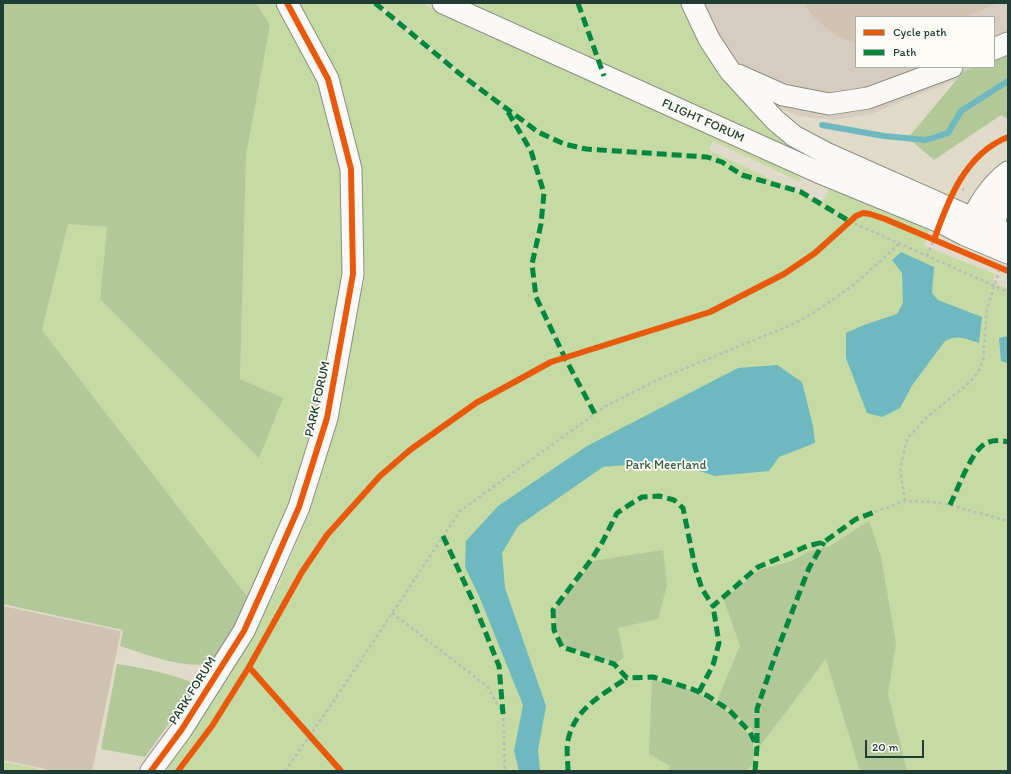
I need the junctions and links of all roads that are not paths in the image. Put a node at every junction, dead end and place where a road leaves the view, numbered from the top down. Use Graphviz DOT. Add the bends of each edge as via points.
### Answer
graph roads {
  1 [pos="287,3"];
  2 [pos="443,3"];
  3 [pos="692,3"];
  4 [pos="1008,43"];
  5 [pos="995,49"];
  6 [pos="949,68"];
  7 [pos="730,71"];
  8 [pos="1008,172"];
  9 [pos="1008,193"];
  10 [pos="940,223"];
  11 [pos="968,227"];
  12 [pos="996,235"];
  13 [pos="1002,262"];
  14 [pos="151,771"];
  1 -- 14 [label="street, PARK FORUM" via="328,79 351,169 352,282 327,418 299,507 244,631 182,729"];
  2 -- 10 [label="street, FLIGHT FORUM" via="818,172"];
  3 -- 7 [label="street, FLIGHT FORUM" via="709,39"];
  4 -- 5 [label="street"];
  6 -- 7 [label="street" via="868,98 829,104 783,95"];
  7 -- 10 [label="street, FLIGHT FORUM" via="775,120 794,136"];
  8 -- 11 [label="street" via="999,178 982,200"];
  9 -- 12 [label="street" via="1000,207"];
  10 -- 11 [label="street, FLIGHT FORUM"];
  11 -- 12 [label="street, FLIGHT FORUM"];
  12 -- 13 [label="street, FLIGHT FORUM"];
}
